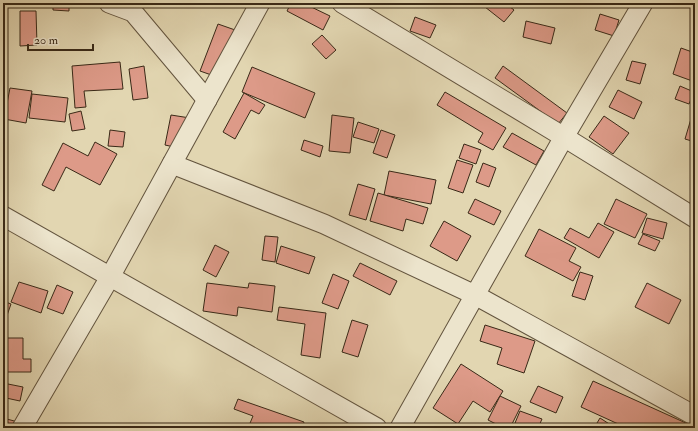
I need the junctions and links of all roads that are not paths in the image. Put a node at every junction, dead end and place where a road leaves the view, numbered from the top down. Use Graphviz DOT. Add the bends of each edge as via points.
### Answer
graph roads {
  1 [pos="109,3"];
  2 [pos="260,3"];
  3 [pos="342,3"];
  4 [pos="642,3"];
  5 [pos="207,100"];
  6 [pos="564,137"];
  7 [pos="172,164"];
  8 [pos="3,216"];
  9 [pos="695,218"];
  10 [pos="110,277"];
  11 [pos="475,295"];
  12 [pos="695,416"];
  13 [pos="22,428"];
  14 [pos="376,428"];
  15 [pos="400,428"];
  1 -- 5 [label="street" via="133,12"];
  2 -- 5 [label="street"];
  3 -- 6 [label="street"];
  4 -- 6 [label="street"];
  5 -- 7 [label="street"];
  6 -- 9 [label="street"];
  6 -- 11 [label="street"];
  7 -- 10 [label="street"];
  7 -- 11 [label="street" via="324,224"];
  8 -- 10 [label="street"];
  10 -- 13 [label="street"];
  10 -- 14 [label="street"];
  11 -- 12 [label="street"];
  11 -- 15 [label="street"];
}
